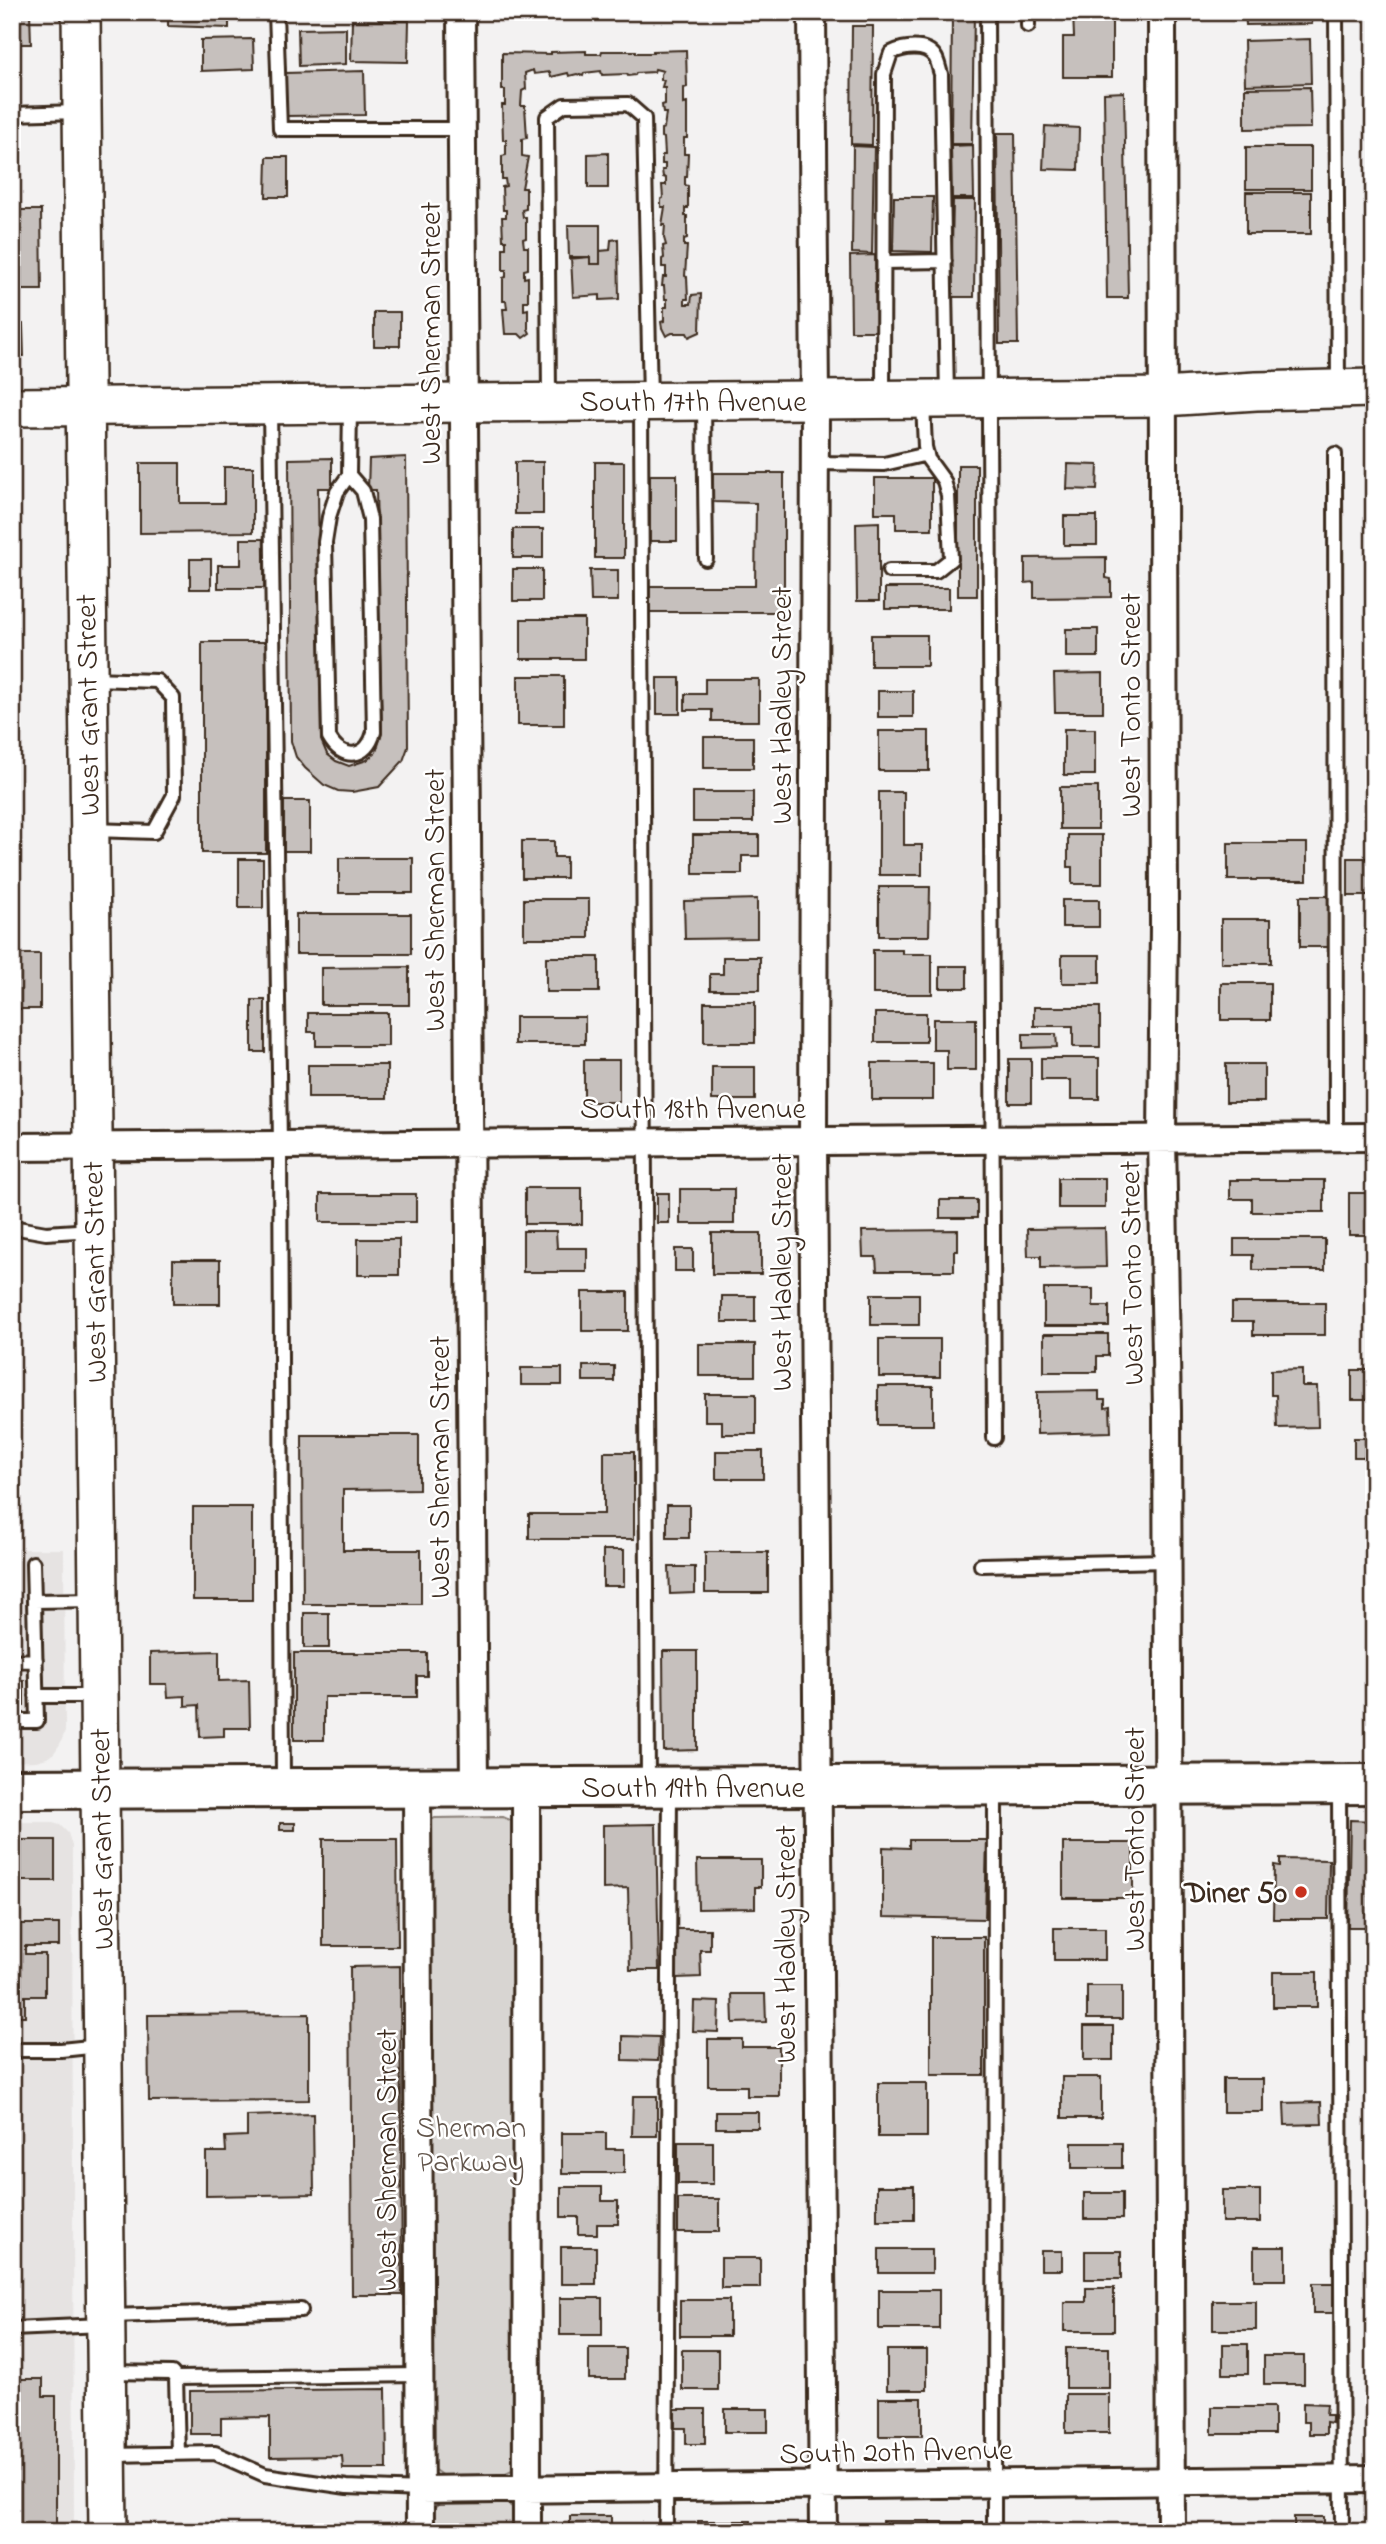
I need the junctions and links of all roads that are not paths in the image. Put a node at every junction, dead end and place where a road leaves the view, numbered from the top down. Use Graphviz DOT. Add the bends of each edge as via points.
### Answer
graph roads {
  1 [pos="81,12"];
  2 [pos="276,12"];
  3 [pos="461,12"];
  4 [pos="812,12"];
  5 [pos="987,12"];
  6 [pos="1028,12"];
  7 [pos="1162,12"];
  8 [pos="1336,12"];
  9 [pos="1028,26"];
  10 [pos="82,112"];
  11 [pos="12,114"];
  12 [pos="462,129"];
  13 [pos="945,261"];
  14 [pos="884,262"];
  15 [pos="1374,388"];
  16 [pos="1338,389"];
  17 [pos="1163,397"];
  18 [pos="935,399"];
  19 [pos="987,399"];
  20 [pos="883,400"];
  21 [pos="704,401"];
  22 [pos="815,401"];
  23 [pos="463,402"];
  24 [pos="549,402"];
  25 [pos="646,402"];
  26 [pos="350,403"];
  27 [pos="270,404"];
  28 [pos="84,406"];
  29 [pos="12,407"];
  30 [pos="1374,413"];
  31 [pos="927,454"];
  32 [pos="1335,454"];
  33 [pos="815,463"];
  34 [pos="349,475"];
  35 [pos="706,559"];
  36 [pos="889,571"];
  37 [pos="87,679"];
  38 [pos="89,830"];
  39 [pos="1162,1138"];
  40 [pos="1336,1138"];
  41 [pos="1374,1138"];
  42 [pos="993,1139"];
  43 [pos="813,1140"];
  44 [pos="644,1142"];
  45 [pos="470,1143"];
  46 [pos="280,1144"];
  47 [pos="92,1145"];
  48 [pos="12,1147"];
  49 [pos="12,1227"];
  50 [pos="93,1230"];
  51 [pos="993,1438"];
  52 [pos="1167,1561"];
  53 [pos="33,1563"];
  54 [pos="981,1565"];
  55 [pos="98,1600"];
  56 [pos="34,1601"];
  57 [pos="36,1660"];
  58 [pos="12,1661"];
  59 [pos="36,1696"];
  60 [pos="100,1696"];
  61 [pos="12,1721"];
  62 [pos="1167,1784"];
  63 [pos="1356,1784"];
  64 [pos="995,1786"];
  65 [pos="417,1787"];
  66 [pos="474,1787"];
  67 [pos="526,1787"];
  68 [pos="659,1787"];
  69 [pos="817,1787"];
  70 [pos="101,1788"];
  71 [pos="283,1788"];
  72 [pos="12,1789"];
  73 [pos="104,2046"];
  74 [pos="12,2050"];
  75 [pos="302,2310"];
  76 [pos="106,2320"];
  77 [pos="12,2329"];
  78 [pos="107,2372"];
  79 [pos="419,2375"];
  80 [pos="176,2378"];
  81 [pos="178,2454"];
  82 [pos="108,2455"];
  83 [pos="1342,2479"];
  84 [pos="1374,2479"];
  85 [pos="1171,2481"];
  86 [pos="993,2483"];
  87 [pos="823,2485"];
  88 [pos="666,2487"];
  89 [pos="527,2488"];
  90 [pos="419,2490"];
  91 [pos="108,2532"];
  92 [pos="419,2532"];
  93 [pos="527,2532"];
  94 [pos="666,2532"];
  95 [pos="823,2532"];
  96 [pos="993,2532"];
  97 [pos="1171,2532"];
  98 [pos="1342,2532"];
  1 -- 10 [label="main road, West Grant Street"];
  2 -- 12 [label="lane" via="280,129"];
  3 -- 12 [label="street, West Sherman Street"];
  4 -- 22 [label="street, West Hadley Street"];
  5 -- 19 [label="lane"];
  6 -- 9 [label="lane"];
  7 -- 17 [label="street, West Tonto Street"];
  8 -- 16 [label="lane"];
  10 -- 11 [label="lane"];
  10 -- 28 [label="main road, West Grant Street"];
  12 -- 23 [label="street, West Sherman Street"];
  13 -- 14 [label="lane"];
  13 -- 14 [label="lane" via="941,74 936,57 919,47 891,53 884,74"];
  13 -- 18 [label="lane"];
  14 -- 20 [label="lane"];
  15 -- 16 [label="main road, South 17th Avenue"];
  16 -- 17 [label="main road, South 17th Avenue"];
  17 -- 19 [label="main road, South 17th Avenue"];
  17 -- 30 [label="main road"];
  17 -- 39 [label="street, West Tonto Street"];
  18 -- 19 [label="main road, South 17th Avenue"];
  18 -- 20 [label="main road, South 17th Avenue"];
  18 -- 31 [label="lane"];
  19 -- 42 [label="lane"];
  20 -- 22 [label="main road, South 17th Avenue"];
  21 -- 22 [label="main road, South 17th Avenue"];
  21 -- 25 [label="main road, South 17th Avenue"];
  21 -- 35 [label="lane"];
  22 -- 33 [label="street, West Hadley Street"];
  23 -- 24 [label="main road, South 17th Avenue"];
  23 -- 26 [label="main road, South 17th Avenue"];
  23 -- 45 [label="street, West Sherman Street"];
  24 -- 25 [label="main road, South 17th Avenue"];
  24 -- 25 [label="lane" via="548,117 564,105 628,104 645,118"];
  25 -- 44 [label="lane"];
  26 -- 27 [label="main road, South 17th Avenue"];
  26 -- 34 [label="lane"];
  27 -- 28 [label="main road, South 17th Avenue"];
  27 -- 46 [label="lane"];
  28 -- 29 [label="main road, South 17th Avenue"];
  28 -- 37 [label="main road, West Grant Street"];
  31 -- 33 [label="lane" via="884,464"];
  31 -- 36 [label="lane" via="948,495 951,559 936,571"];
  32 -- 40 [label="lane"];
  33 -- 43 [label="street, West Hadley Street"];
  34 -- 34 [label="lane" via="337,492 325,542 329,737 335,748 361,753 371,745 374,732 370,519 363,491"];
  37 -- 38 [label="main road, West Grant Street"];
  37 -- 38 [label="lane" via="157,681 173,698 174,795 154,832"];
  38 -- 47 [label="main road, West Grant Street"];
  39 -- 40 [label="street, South 18th Avenue"];
  39 -- 42 [label="street, South 18th Avenue"];
  39 -- 52 [label="street, West Tonto Street"];
  40 -- 41 [label="street, South 18th Avenue"];
  42 -- 43 [label="street, South 18th Avenue"];
  42 -- 51 [label="lane"];
  43 -- 44 [label="street, South 18th Avenue"];
  43 -- 69 [label="street, West Hadley Street"];
  44 -- 45 [label="street, South 18th Avenue"];
  44 -- 68 [label="lane"];
  45 -- 46 [label="street, South 18th Avenue"];
  45 -- 66 [label="street, West Sherman Street"];
  46 -- 47 [label="street, South 18th Avenue"];
  46 -- 71 [label="lane"];
  47 -- 48 [label="street, South 18th Avenue"];
  47 -- 50 [label="main road, West Grant Street"];
  49 -- 50 [label="lane" via="46,1233"];
  50 -- 55 [label="main road, West Grant Street"];
  52 -- 54 [label="lane"];
  52 -- 62 [label="street, West Tonto Street"];
  53 -- 56 [label="lane"];
  55 -- 56 [label="lane"];
  55 -- 60 [label="main road, West Grant Street"];
  56 -- 57 [label="lane"];
  57 -- 58 [label="lane"];
  57 -- 59 [label="lane"];
  59 -- 60 [label="lane"];
  59 -- 61 [label="lane" via="37,1721"];
  60 -- 70 [label="main road, West Grant Street"];
  62 -- 63 [label="main road, South 19th Avenue"];
  62 -- 64 [label="main road, South 19th Avenue"];
  62 -- 85 [label="street, West Tonto Street"];
  63 -- 83 [label="lane"];
  64 -- 69 [label="main road, South 19th Avenue"];
  64 -- 86 [label="lane"];
  65 -- 66 [label="main road, South 19th Avenue"];
  65 -- 71 [label="main road, South 19th Avenue"];
  65 -- 79 [label="street, West Sherman Street"];
  66 -- 67 [label="main road, South 19th Avenue"];
  67 -- 68 [label="main road, South 19th Avenue"];
  67 -- 89 [label="street"];
  68 -- 69 [label="main road, South 19th Avenue"];
  68 -- 88 [label="lane"];
  69 -- 87 [label="street, West Hadley Street"];
  70 -- 71 [label="main road, South 19th Avenue"];
  70 -- 72 [label="main road, South 19th Avenue"];
  70 -- 73 [label="main road, West Grant Street"];
  73 -- 74 [label="lane"];
  73 -- 76 [label="main road, West Grant Street"];
  75 -- 76 [label="lane"];
  76 -- 77 [label="lane"];
  76 -- 78 [label="main road, West Grant Street"];
  78 -- 80 [label="lane" via="172,2373"];
  78 -- 82 [label="main road, West Grant Street"];
  79 -- 80 [label="lane"];
  79 -- 90 [label="street, West Sherman Street"];
  80 -- 81 [label="lane"];
  81 -- 82 [label="lane"];
  81 -- 90 [label="lane" via="215,2453 265,2475 348,2487"];
  82 -- 91 [label="main road, West Grant Street"];
  83 -- 84 [label="street, South 20th Avenue"];
  83 -- 85 [label="street, South 20th Avenue"];
  83 -- 98 [label="lane"];
  85 -- 86 [label="street, South 20th Avenue"];
  85 -- 97 [label="street, West Tonto Street"];
  86 -- 87 [label="street, South 20th Avenue"];
  86 -- 96 [label="lane"];
  87 -- 88 [label="street, South 20th Avenue"];
  87 -- 95 [label="street, West Hadley Street"];
  88 -- 89 [label="street, South 20th Avenue"];
  88 -- 94 [label="lane"];
  89 -- 90 [label="street, South 20th Avenue"];
  89 -- 93 [label="street"];
  90 -- 92 [label="street, West Sherman Street"];
}
